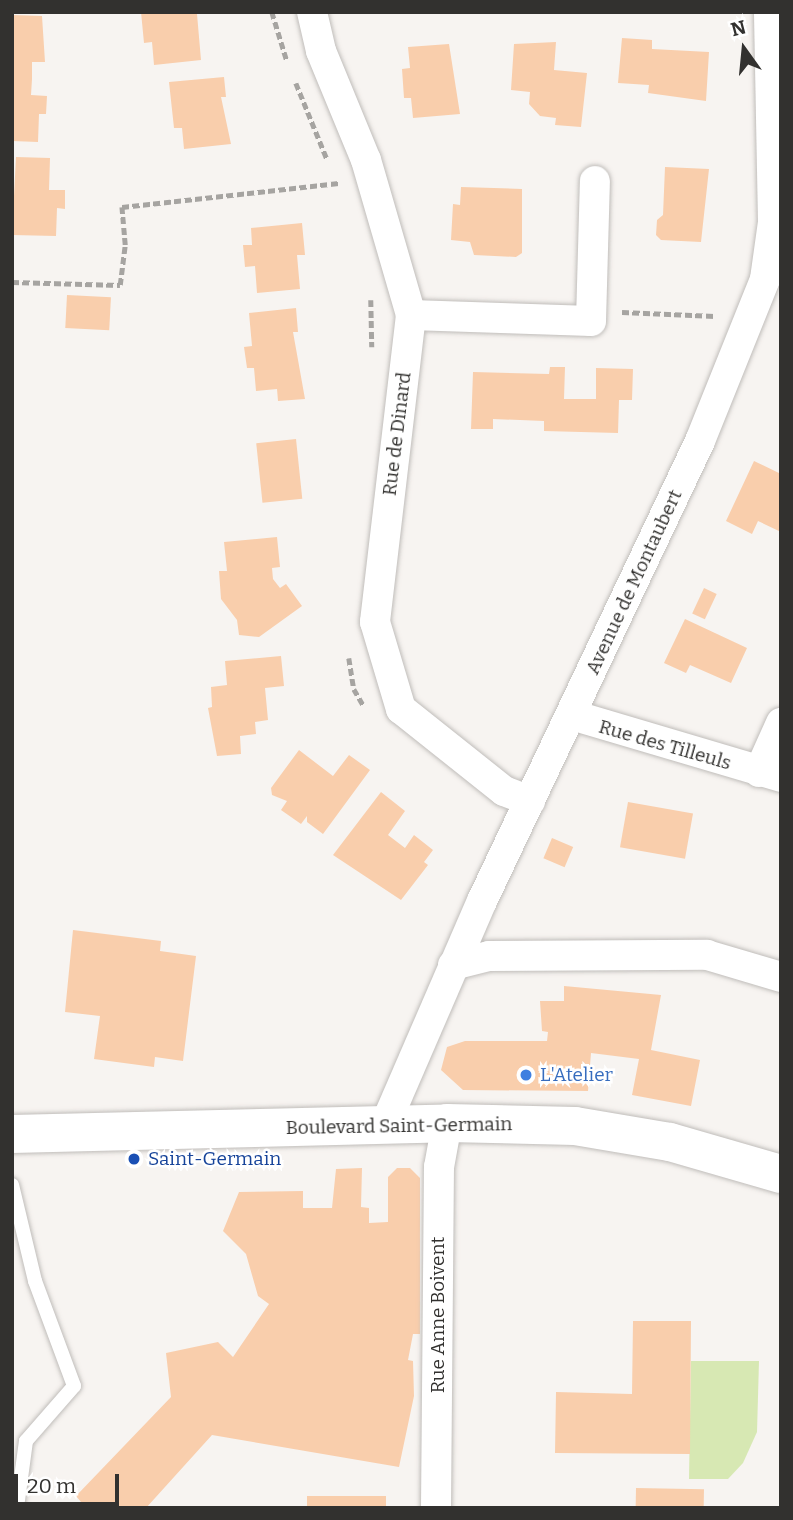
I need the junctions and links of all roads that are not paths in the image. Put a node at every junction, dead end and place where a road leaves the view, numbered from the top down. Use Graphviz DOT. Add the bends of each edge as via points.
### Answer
graph roads {
  1 [pos="312,12"];
  2 [pos="769,12"];
  3 [pos="596,181"];
  4 [pos="773,280"];
  5 [pos="411,314"];
  6 [pos="572,715"];
  7 [pos="781,723"];
  8 [pos="770,775"];
  9 [pos="530,801"];
  10 [pos="453,965"];
  11 [pos="781,977"];
  12 [pos="447,1123"];
  13 [pos="385,1125"];
  14 [pos="12,1134"];
  15 [pos="781,1174"];
  16 [pos="12,1185"];
  17 [pos="17,1508"];
  18 [pos="436,1508"];
  1 -- 5 [label="street, Rue de Dinard" via="321,51 366,160"];
  2 -- 4 [label="street, Avenue de Montaubert"];
  3 -- 5 [label="street" via="591,321"];
  4 -- 6 [label="street, Avenue de Montaubert"];
  5 -- 9 [label="street, Rue de Dinard" via="375,622 401,709 504,791"];
  6 -- 8 [label="street, Rue des Tilleuls"];
  6 -- 9 [label="street, Avenue de Montaubert"];
  7 -- 8 [label="street, Rue des Tilleuls"];
  9 -- 10 [label="street, Avenue de Montaubert"];
  10 -- 11 [label="street" via="489,956 707,955"];
  10 -- 13 [label="street, Avenue de Montaubert"];
  12 -- 13 [label="main road, Boulevard Saint-Germain"];
  12 -- 15 [label="main road, Boulevard Saint-Germain" via="575,1126 670,1142"];
  12 -- 18 [label="street, Rue Anne Boivent" via="439,1167"];
  13 -- 14 [label="main road, Boulevard Saint-Germain"];
  16 -- 17 [label="lane" via="35,1281 74,1386 26,1441"];
}
